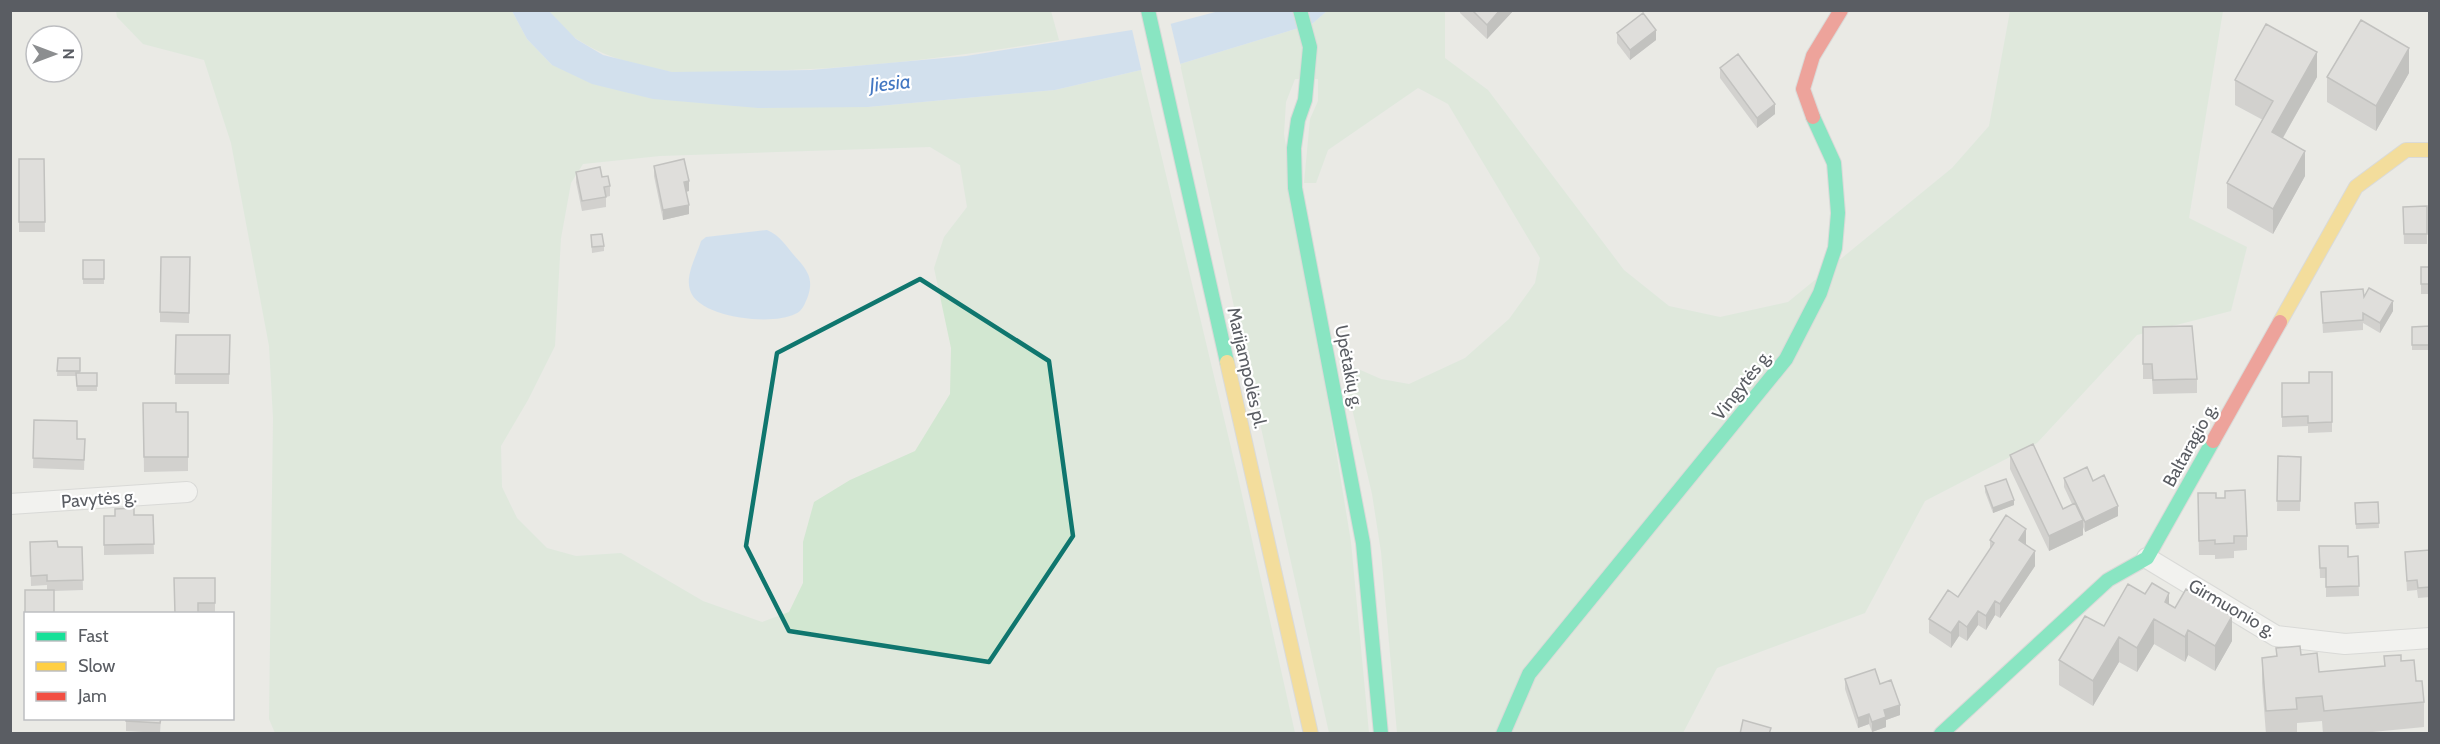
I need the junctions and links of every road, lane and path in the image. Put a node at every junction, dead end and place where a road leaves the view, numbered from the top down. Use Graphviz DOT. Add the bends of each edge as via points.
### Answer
graph roads {
  1 [pos="1148,10"];
  2 [pos="1841,10"];
  3 [pos="1302,15"];
  4 [pos="2430,150"];
  5 [pos="187,492"];
  6 [pos="10,504"];
  7 [pos="2147,558"];
  8 [pos="2430,638"];
  9 [pos="1311,734"];
  10 [pos="1381,734"];
  11 [pos="1503,734"];
  12 [pos="1941,734"];
  1 -- 9 [label="street, Marijampolės pl."];
  2 -- 11 [label="street, Vingytės g." via="1813,56 1803,89 1834,163 1838,213 1835,248 1820,293 1786,359 1530,674"];
  3 -- 10 [label="street, Upėtakių g." via="1310,47 1305,100 1294,148 1295,188 1361,532"];
  4 -- 7 [label="street, Baltaragio g." via="2406,150 2356,187"];
  5 -- 6 [label="street, Pavytės g."];
  7 -- 8 [label="street, Girmuonio g." via="2276,636 2345,644"];
  7 -- 12 [label="street" via="2108,580"];
}
